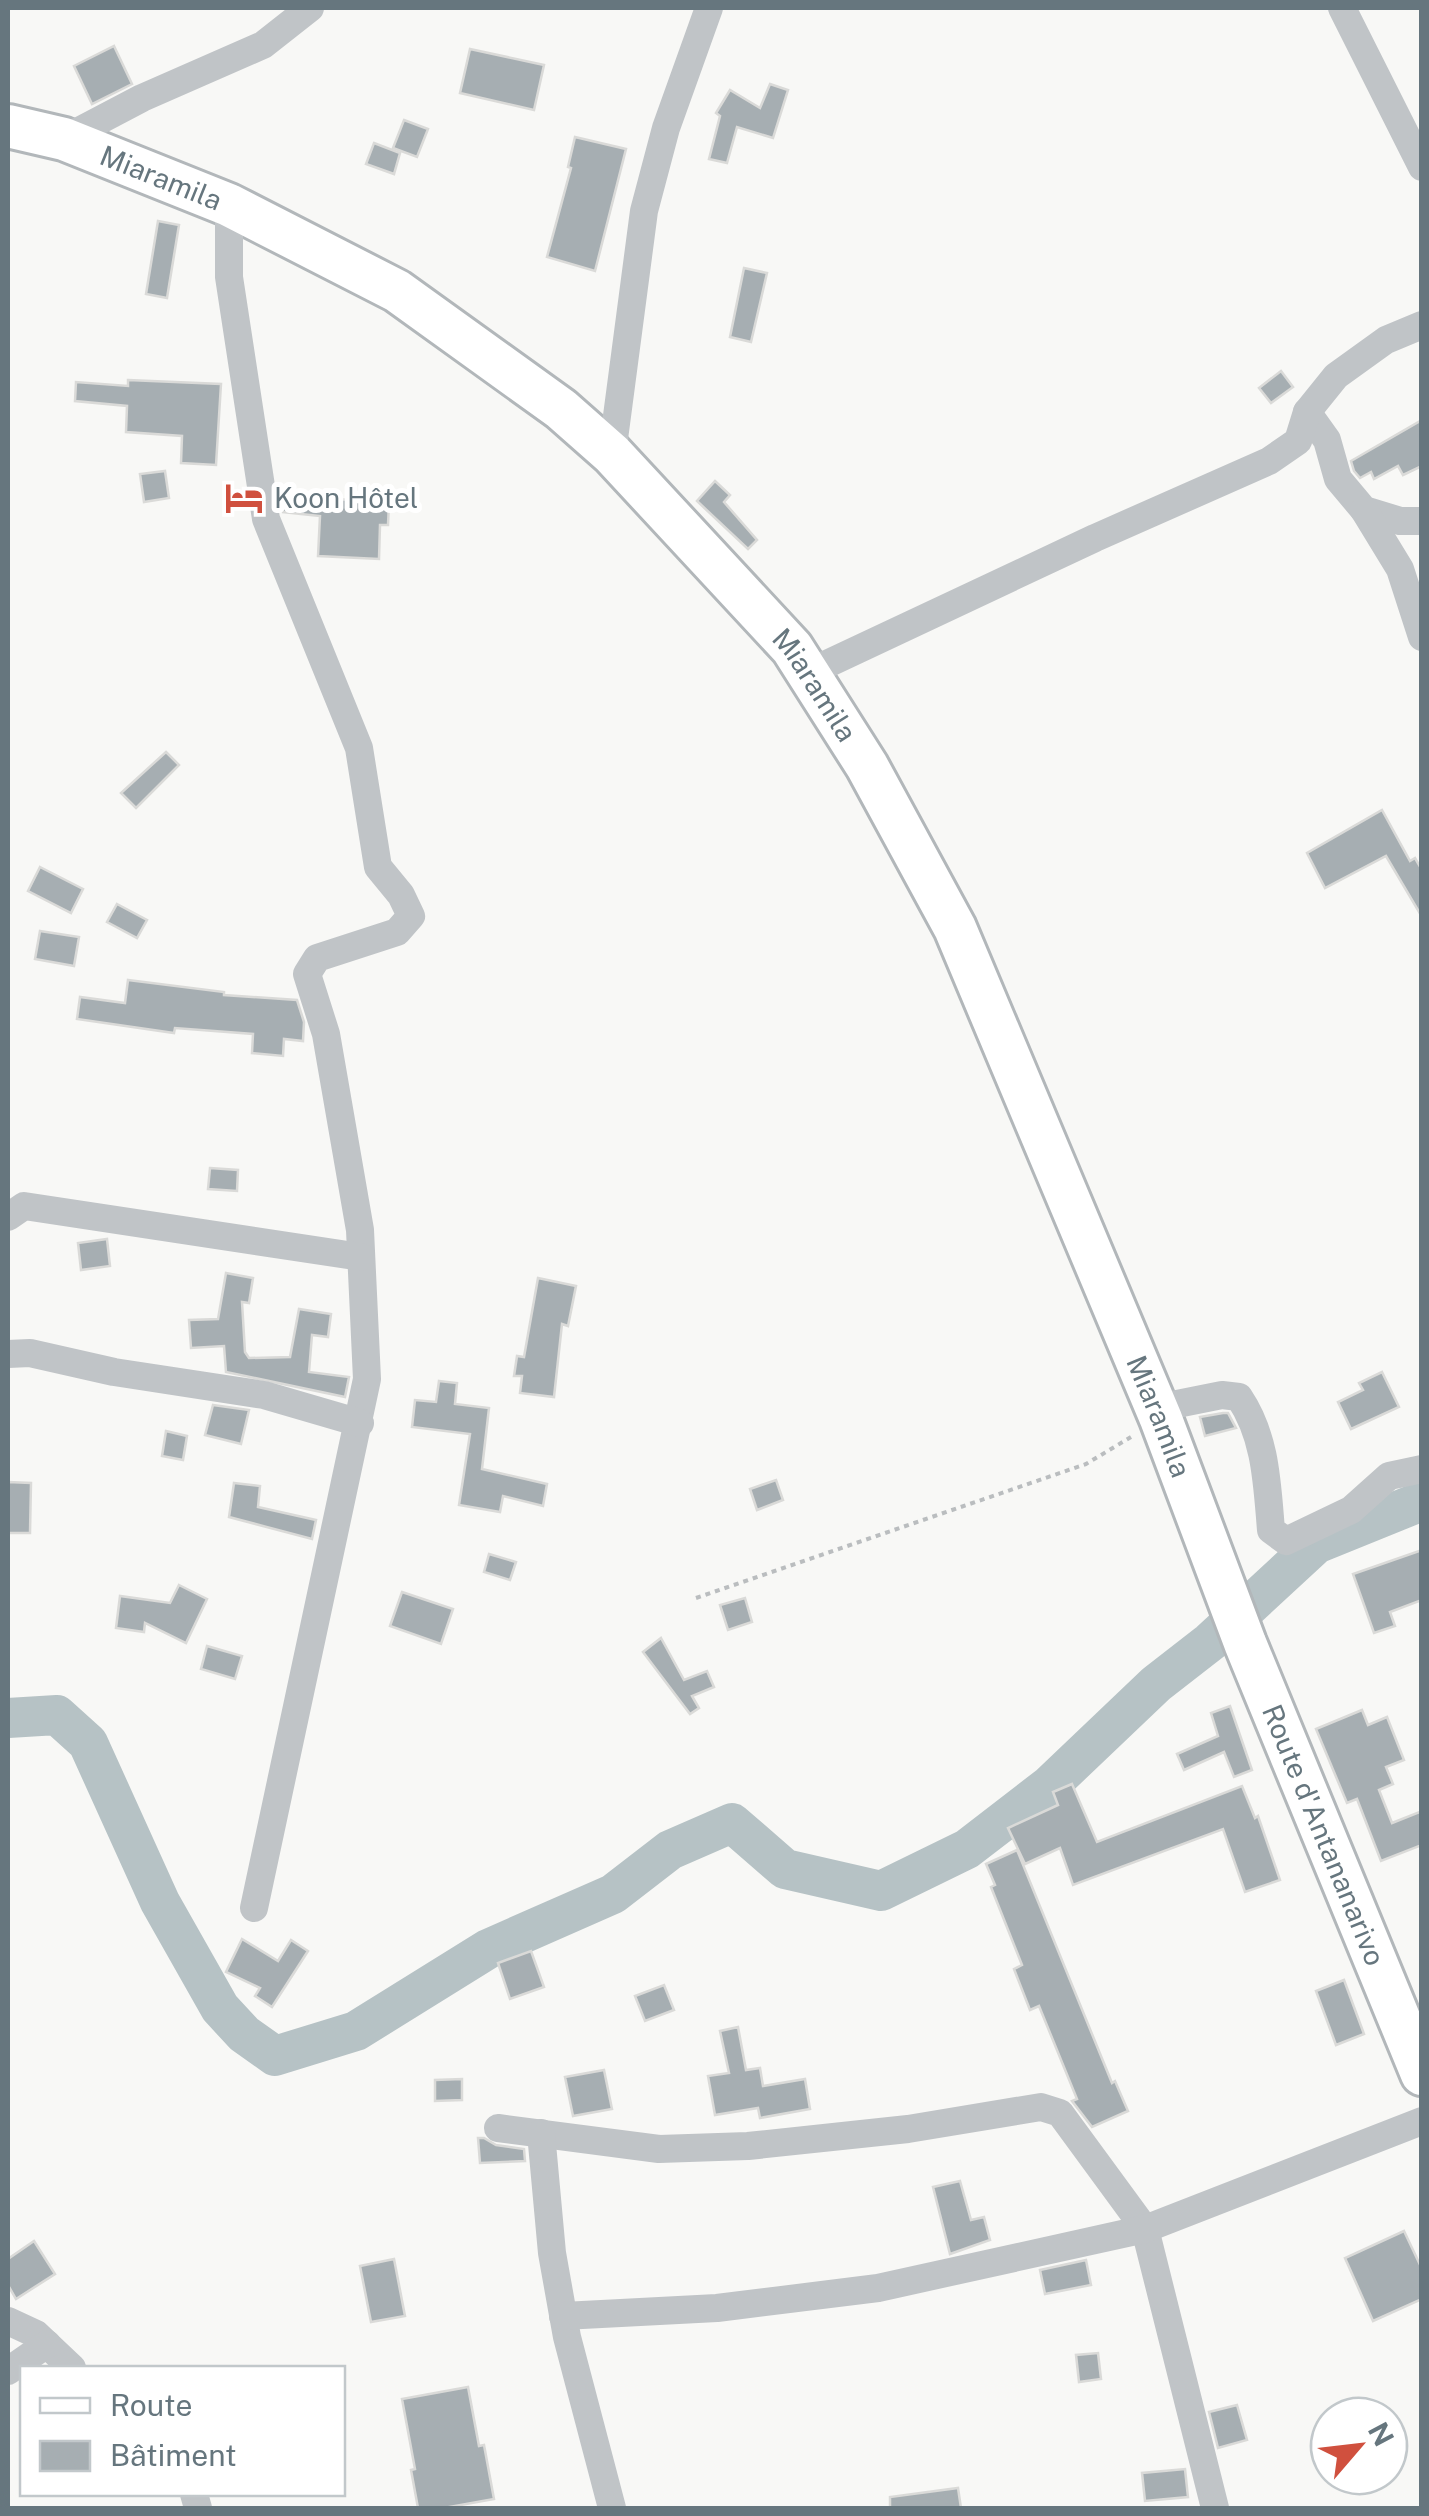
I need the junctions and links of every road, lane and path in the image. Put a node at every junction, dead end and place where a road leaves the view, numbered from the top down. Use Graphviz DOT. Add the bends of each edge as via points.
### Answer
graph roads {
  1 [pos="310,8"];
  2 [pos="709,8"];
  3 [pos="1342,8"];
  4 [pos="8,126"];
  5 [pos="64,139"];
  6 [pos="1422,166"];
  7 [pos="229,205"];
  8 [pos="1422,325"];
  9 [pos="1307,412"];
  10 [pos="612,454"];
  11 [pos="1364,510"];
  12 [pos="1422,520"];
  13 [pos="1422,636"];
  14 [pos="810,672"];
  15 [pos="8,1216"];
  16 [pos="361,1258"];
  17 [pos="8,1354"];
  18 [pos="1159,1414"];
  19 [pos="360,1423"];
  20 [pos="1422,1469"];
  21 [pos="1228,1595"];
  22 [pos="696,1598"];
  23 [pos="254,1908"];
  24 [pos="1422,2074"];
  25 [pos="1422,2121"];
  26 [pos="498,2128"];
  27 [pos="541,2133"];
  28 [pos="1145,2229"];
  29 [pos="563,2316"];
  30 [pos="8,2321"];
  31 [pos="47,2344"];
  32 [pos="70,2366"];
  33 [pos="8,2372"];
  34 [pos="612,2508"];
  35 [pos="1216,2508"];
  1 -- 5 [label="street" via="263,45"];
  2 -- 10 [label="street" via="644,211"];
  3 -- 6 [label="street"];
  4 -- 5 [label="main road, Miaramila"];
  5 -- 7 [label="main road, Miaramila"];
  7 -- 10 [label="main road, Miaramila" via="397,291 561,409"];
  7 -- 16 [label="street" via="229,277 266,519 359,748 378,867 411,916 397,932 317,958 307,974 326,1034"];
  8 -- 9 [label="street" via="1386,340 1336,376"];
  9 -- 11 [label="street" via="1327,440 1338,479"];
  9 -- 14 [label="street" via="1298,441 1269,462"];
  10 -- 14 [label="main road, Miaramila"];
  11 -- 12 [label="street" via="1400,522"];
  11 -- 13 [label="street" via="1400,570"];
  14 -- 18 [label="main road, Miaramila" via="955,928"];
  15 -- 16 [label="street" via="24,1206"];
  16 -- 19 [label="street" via="367,1379"];
  17 -- 19 [label="street" via="264,1394"];
  18 -- 20 [label="street" via="1222,1394 1239,1397 1254,1420 1271,1530 1286,1541 1352,1510 1389,1476"];
  18 -- 21 [label="main road, Miaramila"];
  18 -- 22 [label="path" via="1086,1464"];
  19 -- 23 [label="street"];
  21 -- 24 [label="main road, Route d'Antananarivo"];
  25 -- 28 [label="street"];
  26 -- 27 [label="street"];
  27 -- 28 [label="street" via="660,2149 748,2146 908,2130 1041,2107 1060,2113"];
  27 -- 29 [label="street"];
  28 -- 29 [label="street" via="878,2288 717,2308"];
  28 -- 35 [label="street"];
  29 -- 34 [label="street"];
  30 -- 31 [label="street"];
  31 -- 32 [label="street"];
  31 -- 33 [label="street"];
}
